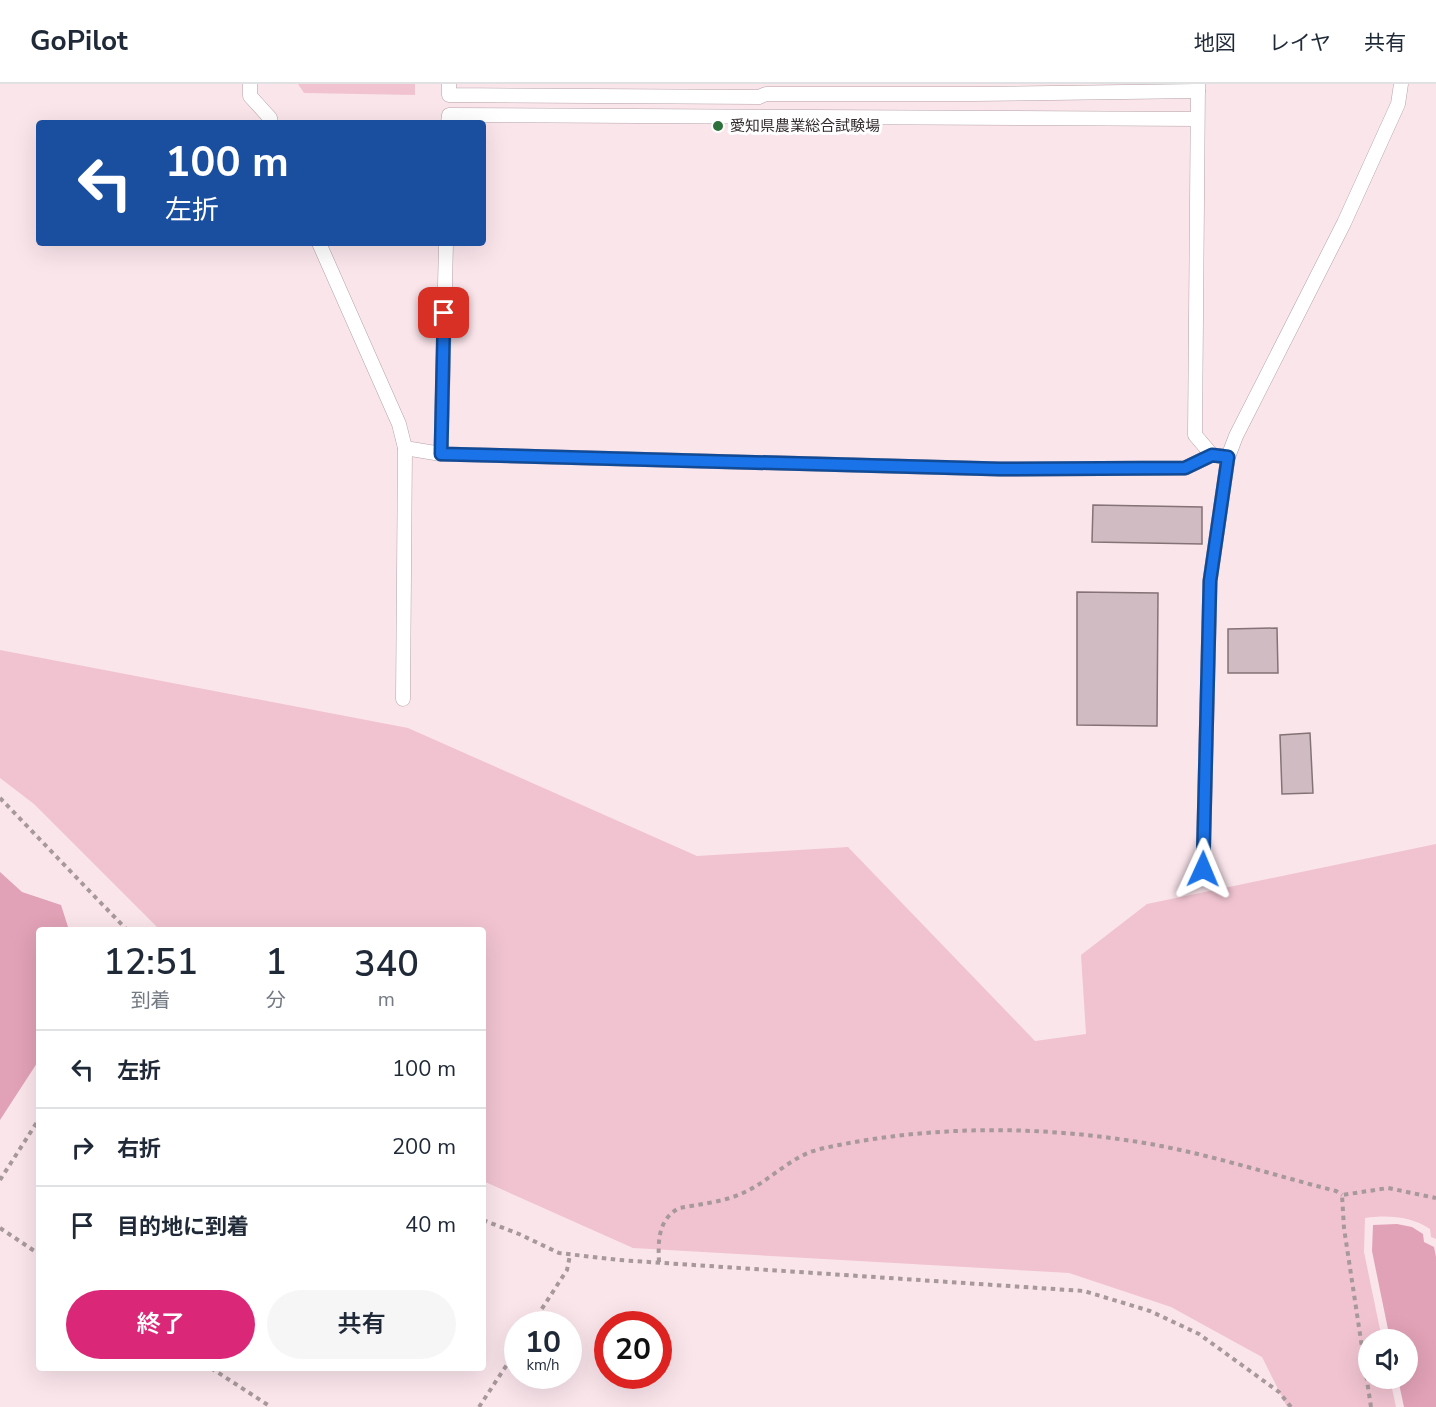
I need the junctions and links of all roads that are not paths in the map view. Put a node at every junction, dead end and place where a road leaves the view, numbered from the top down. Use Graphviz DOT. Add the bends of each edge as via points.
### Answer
graph roads {
  1 [pos="250,84"];
  2 [pos="449,84"];
  3 [pos="1401,84"];
  4 [pos="1198,87"];
  5 [pos="1197,119"];
  6 [pos="271,120"];
  7 [pos="448,120"];
  8 [pos="320,246"];
  9 [pos="446,246"];
  10 [pos="405,448"];
  11 [pos="441,454"];
  12 [pos="1212,455"];
  13 [pos="1228,457"];
  14 [pos="403,699"];
  15 [pos="1203,869"];
  1 -- 6 [label="lane" via="250,96"];
  2 -- 4 [label="lane" via="449,95 759,98 766,94 974,94"];
  3 -- 13 [label="lane" via="1398,104 1344,224"];
  4 -- 5 [label="lane"];
  5 -- 7 [label="lane" via="449,115"];
  5 -- 12 [label="lane" via="1195,435"];
  8 -- 10 [label="lane" via="399,424"];
  9 -- 11 [label="lane"];
  10 -- 11 [label="lane"];
  10 -- 14 [label="lane"];
  11 -- 12 [label="lane" via="1000,469 1185,468"];
  12 -- 13 [label="lane"];
  13 -- 15 [label="lane" via="1210,581"];
}
